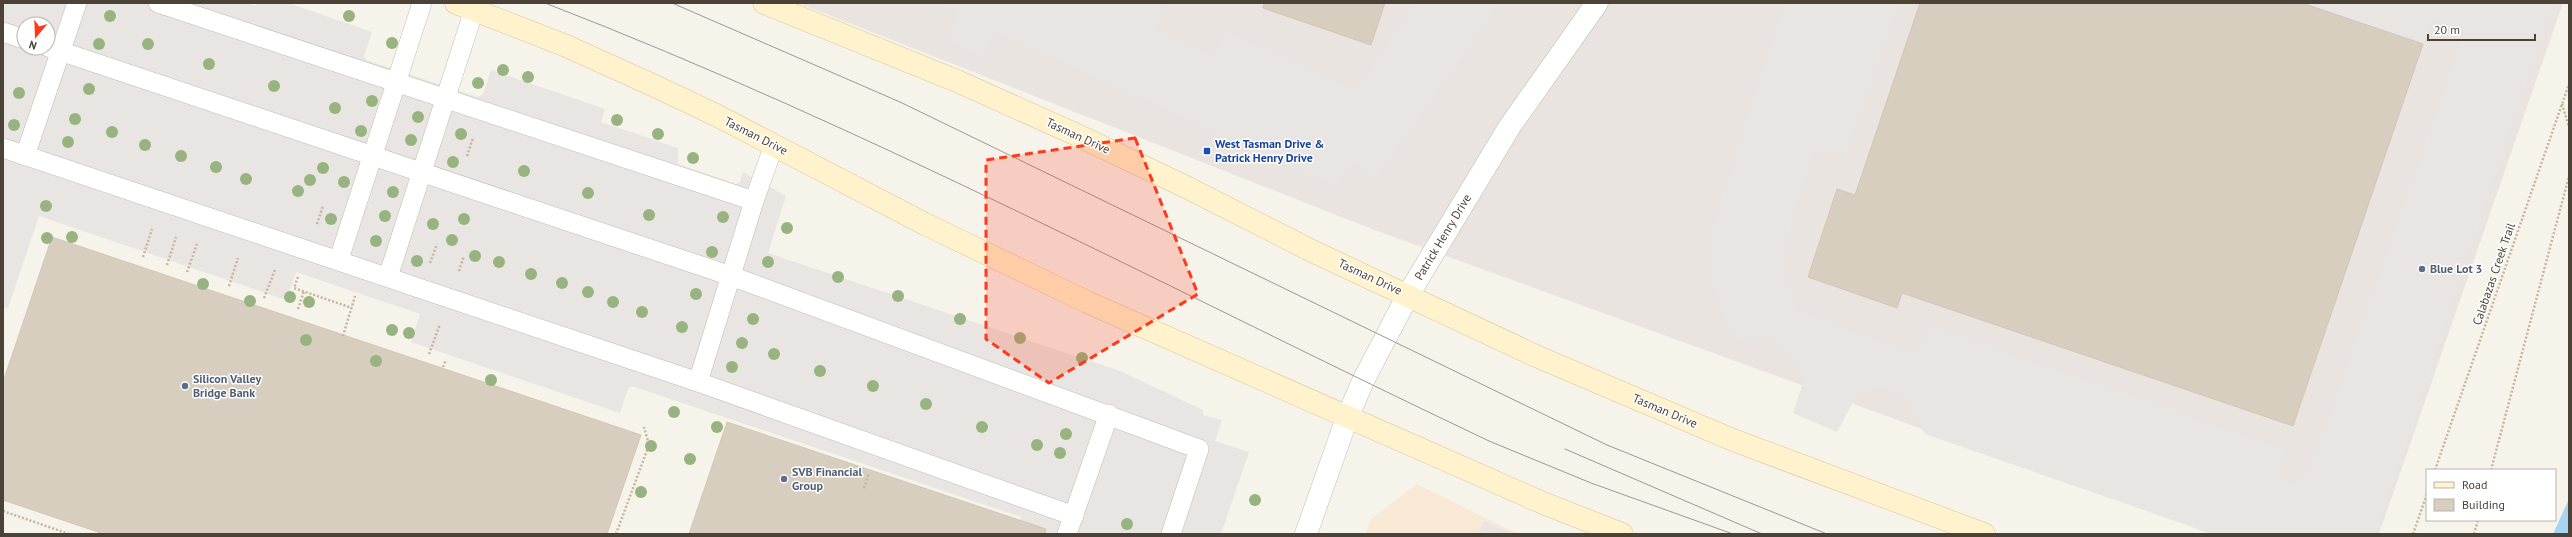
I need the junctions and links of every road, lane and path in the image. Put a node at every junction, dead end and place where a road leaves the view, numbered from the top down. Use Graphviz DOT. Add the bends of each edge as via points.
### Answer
graph roads {
  1 [pos="77,3"];
  2 [pos="158,3"];
  3 [pos="422,3"];
  4 [pos="764,3"];
  5 [pos="1597,3"];
  6 [pos="465,7"];
  7 [pos="3,32"];
  8 [pos="16,36"];
  9 [pos="56,47"];
  10 [pos="56,49"];
  11 [pos="53,56"];
  12 [pos="396,83"];
  13 [pos="2569,84"];
  14 [pos="445,99"];
  15 [pos="2562,104"];
  16 [pos="2569,126"];
  17 [pos="474,136"];
  18 [pos="774,146"];
  19 [pos="3,148"];
  20 [pos="25,156"];
  21 [pos="372,157"];
  22 [pos="466,158"];
  23 [pos="421,174"];
  24 [pos="2569,176"];
  25 [pos="754,201"];
  26 [pos="323,206"];
  27 [pos="316,227"];
  28 [pos="436,244"];
  29 [pos="339,259"];
  30 [pos="430,265"];
  31 [pos="364,268"];
  32 [pos="299,274"];
  33 [pos="731,276"];
  34 [pos="388,277"];
  35 [pos="304,291"];
  36 [pos="1408,295"];
  37 [pos="352,308"];
  38 [pos="298,309"];
  39 [pos="343,336"];
  40 [pos="446,360"];
  41 [pos="443,367"];
  42 [pos="698,382"];
  43 [pos="1109,414"];
  44 [pos="1347,418"];
  45 [pos="644,427"];
  46 [pos="870,468"];
  47 [pos="2435,469"];
  48 [pos="2491,469"];
  49 [pos="864,488"];
  50 [pos="2426,497"];
  51 [pos="3,512"];
  52 [pos="1074,516"];
  53 [pos="2478,521"];
  54 [pos="62,533"];
  55 [pos="69,534"];
  56 [pos="616,534"];
  57 [pos="1067,534"];
  58 [pos="1171,534"];
  59 [pos="1306,534"];
  60 [pos="1622,534"];
  61 [pos="1984,534"];
  62 [pos="2413,534"];
  63 [pos="2474,534"];
  1 -- 9 [label="lane"];
  2 -- 12 [label="lane"];
  3 -- 12 [label="lane"];
  4 -- 36 [label="main road, Tasman Drive" via="950,78 1077,135 1312,251"];
  5 -- 36 [label="street, Patrick Henry Drive" via="1510,126"];
  6 -- 14 [label="lane"];
  6 -- 18 [label="main road, Tasman Drive" via="564,45 646,82"];
  7 -- 8 [label="lane"];
  10 -- 21 [label="lane"];
  11 -- 20 [label="lane"];
  12 -- 14 [label="lane"];
  12 -- 21 [label="lane"];
  13 -- 15 [label="path, Calabazas Creek Trail"];
  14 -- 23 [label="lane"];
  14 -- 25 [label="lane"];
  15 -- 16 [label="path"];
  15 -- 47 [label="path, Calabazas Creek Trail"];
  17 -- 22 [label="path"];
  18 -- 25 [label="lane"];
  18 -- 44 [label="main road, Tasman Drive" via="925,224 1087,302"];
  19 -- 20 [label="lane"];
  20 -- 29 [label="lane" via="307,251"];
  21 -- 23 [label="lane"];
  21 -- 29 [label="lane"];
  23 -- 33 [label="lane"];
  23 -- 34 [label="lane"];
  24 -- 48 [label="path"];
  25 -- 33 [label="lane"];
  26 -- 27 [label="path"];
  28 -- 30 [label="path"];
  29 -- 31 [label="lane"];
  31 -- 34 [label="lane"];
  31 -- 37 [label="path"];
  32 -- 35 [label="path" via="294,288"];
  33 -- 42 [label="lane"];
  33 -- 43 [label="lane"];
  34 -- 42 [label="lane"];
  35 -- 37 [label="path"];
  35 -- 38 [label="path"];
  36 -- 44 [label="street, Patrick Henry Drive" via="1373,360"];
  36 -- 61 [label="main road, Tasman Drive" via="1536,356 1711,430 1844,483"];
  37 -- 39 [label="path"];
  40 -- 41 [label="path"];
  42 -- 52 [label="lane"];
  43 -- 52 [label="lane"];
  43 -- 58 [label="lane" via="1199,448"];
  44 -- 59 [label="street, Patrick Henry Drive"];
  44 -- 60 [label="main road, Tasman Drive" via="1543,503"];
  45 -- 56 [label="path" via="649,445"];
  46 -- 49 [label="path"];
  50 -- 62 [label="path"];
  51 -- 54 [label="path"];
  52 -- 57 [label="lane"];
  53 -- 63 [label="path"];
  54 -- 55 [label="path"];
}
